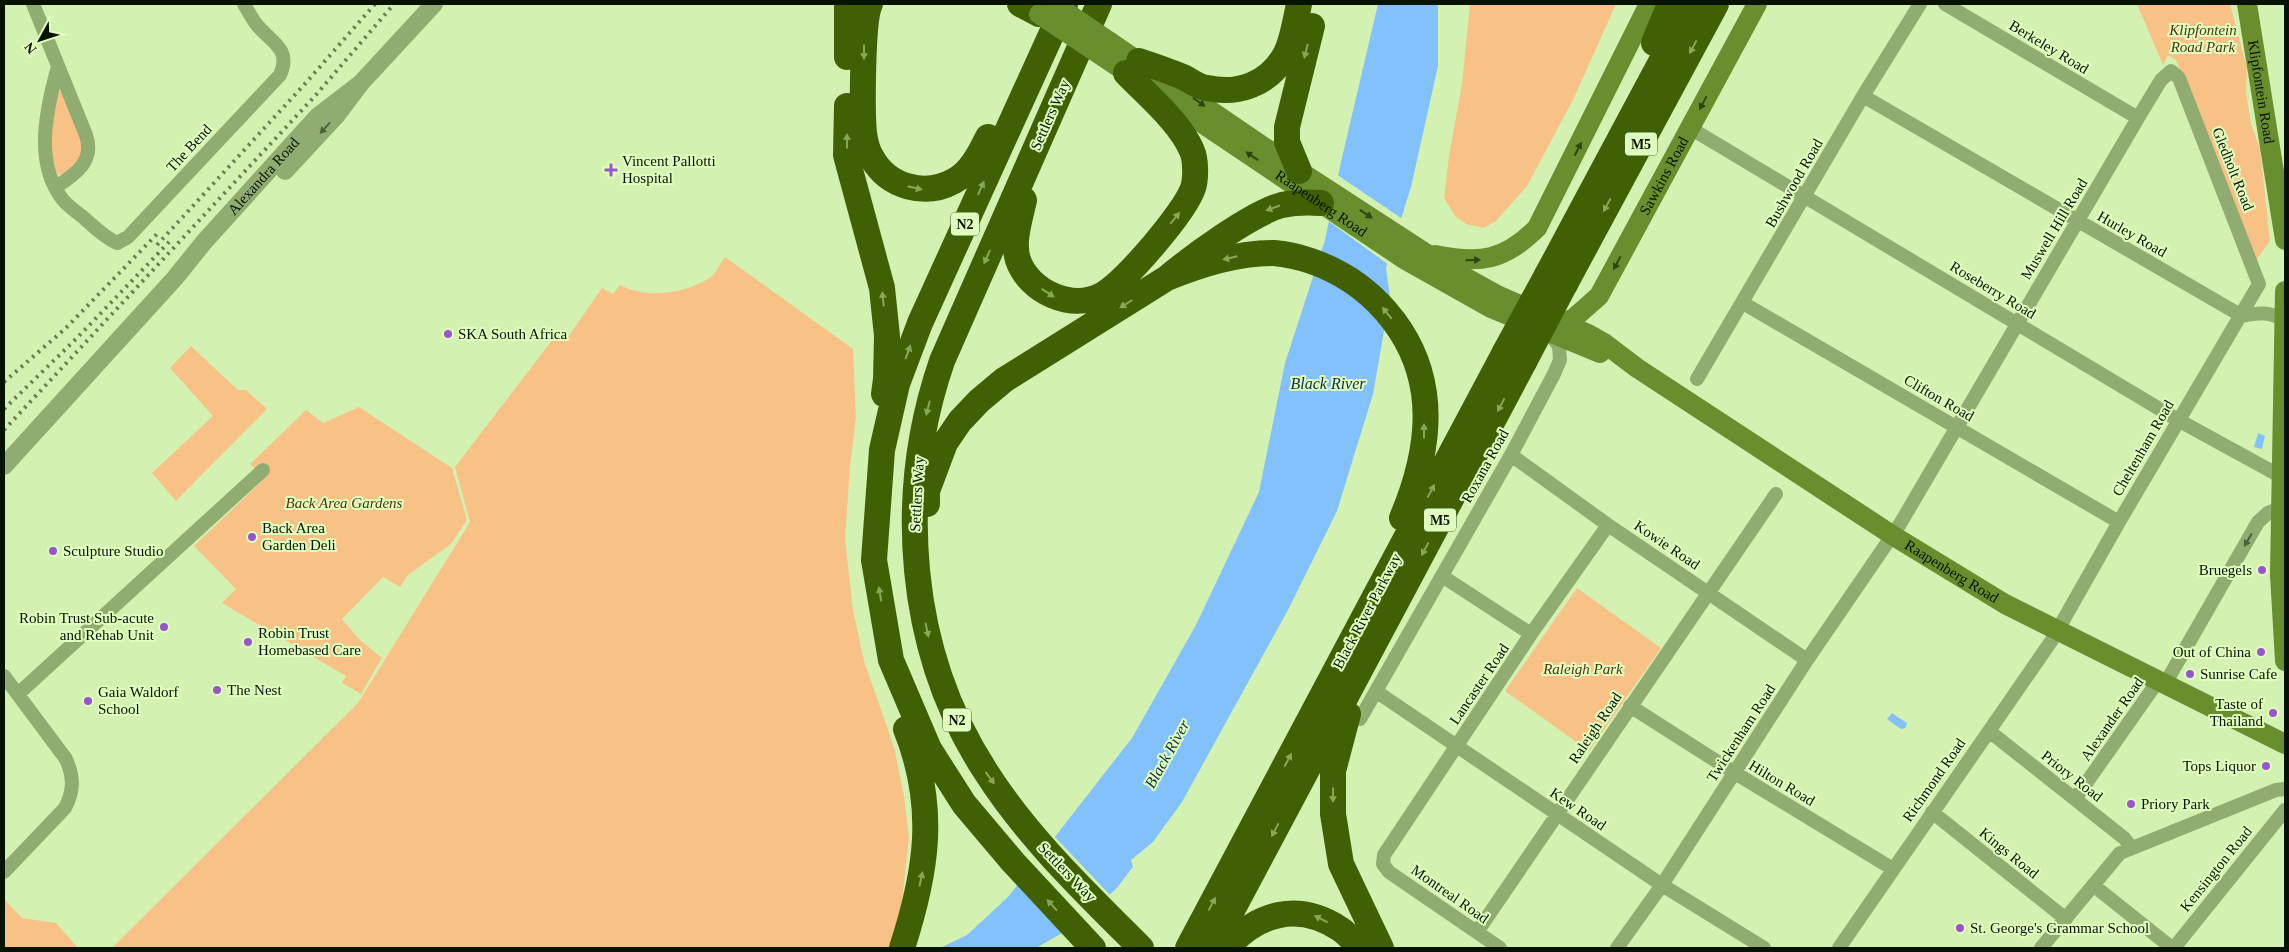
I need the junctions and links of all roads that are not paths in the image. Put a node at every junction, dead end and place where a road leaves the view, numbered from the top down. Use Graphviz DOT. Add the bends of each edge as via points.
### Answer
graph roads {
  1 [pos="33,4"];
  2 [pos="244,4"];
  3 [pos="434,4"];
  4 [pos="847,4"];
  5 [pos="870,4"];
  6 [pos="1065,4"];
  7 [pos="1098,4"];
  8 [pos="1300,4"];
  9 [pos="1317,4"];
  10 [pos="1649,4"];
  11 [pos="1670,4"];
  12 [pos="1692,4"];
  13 [pos="1716,4"];
  14 [pos="1757,4"];
  15 [pos="1763,4"];
  16 [pos="1920,4"];
  17 [pos="1945,4"];
  18 [pos="2247,4"];
  19 [pos="1037,6"];
  20 [pos="1742,29"];
  21 [pos="1122,59"];
  22 [pos="58,66"];
  23 [pos="2171,71"];
  24 [pos="1863,96"];
  25 [pos="2138,118"];
  26 [pos="1690,128"];
  27 [pos="1035,148"];
  28 [pos="1299,171"];
  29 [pos="56,187"];
  30 [pos="1590,193"];
  31 [pos="1805,197"];
  32 [pos="1325,200"];
  33 [pos="2077,221"];
  34 [pos="2285,230"];
  35 [pos="2285,240"];
  36 [pos="1399,246"];
  37 [pos="1425,253"];
  38 [pos="1168,278"];
  39 [pos="1556,279"];
  40 [pos="2259,284"];
  41 [pos="2285,291"];
  42 [pos="1599,296"];
  43 [pos="1743,303"];
  44 [pos="2242,316"];
  45 [pos="2285,320"];
  46 [pos="2017,323"];
  47 [pos="1556,327"];
  48 [pos="1604,343"];
  49 [pos="1637,368"];
  50 [pos="1697,379"];
  51 [pos="2178,420"];
  52 [pos="1956,427"];
  53 [pos="882,450"];
  54 [pos="1510,456"];
  55 [pos="4,466"];
  56 [pos="263,470"];
  57 [pos="2282,477"];
  58 [pos="1776,494"];
  59 [pos="2282,507"];
  60 [pos="2119,522"];
  61 [pos="1608,525"];
  62 [pos="1892,535"];
  63 [pos="2283,546"];
  64 [pos="2282,575"];
  65 [pos="1442,576"];
  66 [pos="918,582"];
  67 [pos="1710,593"];
  68 [pos="2056,631"];
  69 [pos="1531,634"];
  70 [pos="891,660"];
  71 [pos="1807,660"];
  72 [pos="2285,661"];
  73 [pos="4,676"];
  74 [pos="1358,676"];
  75 [pos="2161,682"];
  76 [pos="18,694"];
  77 [pos="1630,706"];
  78 [pos="1360,719"];
  79 [pos="1989,730"];
  80 [pos="2285,744"];
  81 [pos="1456,746"];
  82 [pos="1735,773"];
  83 [pos="2285,789"];
  84 [pos="2075,799"];
  85 [pos="2285,810"];
  86 [pos="1932,812"];
  87 [pos="1556,814"];
  88 [pos="2132,848"];
  89 [pos="1383,864"];
  90 [pos="1892,869"];
  91 [pos="4,872"];
  92 [pos="1662,885"];
  93 [pos="2094,885"];
  94 [pos="2066,919"];
  95 [pos="1477,932"];
  96 [pos="906,938"];
  97 [pos="1089,945"];
  98 [pos="1141,948"];
  99 [pos="1196,948"];
  100 [pos="1227,948"];
  101 [pos="1360,948"];
  102 [pos="1381,948"];
  103 [pos="1500,948"];
  104 [pos="1617,948"];
  105 [pos="1764,948"];
  106 [pos="1838,948"];
  107 [pos="2041,948"];
  108 [pos="2173,948"];
  1 -- 22 [label="street"];
  2 -- 29 [label="street, The Bend" via="257,26 279,46 284,56 280,75 128,237 117,243 106,238 64,200"];
  3 -- 55 [label="street, Alexandra Road" via="360,84 317,117"];
  53 -- 4 [label="highway, one-way" via="877,442 886,379 887,336 882,288 846,155"];
  5 -- 19 [label="highway, one-way" via="864,29 864,134 871,157 884,174 901,184 925,190 955,181 976,161 1040,32"];
  53 -- 6 [label="highway, N2, one-way" via="893,399 912,342"];
  7 -- 27 [label="highway, Settlers Way / N2"];
  8 -- 21 [label="highway" via="1286,55 1256,84 1240,90 1205,88 1182,77"];
  9 -- 28 [label="highway, one-way" via="1287,127 1287,142"];
  37 -- 10 [label="main road, one-way" via="1464,260 1492,258 1523,243 1537,228"];
  11 -- 30 [label="highway"];
  12 -- 30 [label="highway, M5"];
  13 -- 39 [label="highway, M5, one-way"];
  14 -- 20 [label="main road"];
  15 -- 20 [label="street, Sawkins Road"];
  16 -- 24 [label="street, Bushwood Road"];
  17 -- 25 [label="street, Berkeley Road"];
  18 -- 34 [label="main road, Klipfontein Road"];
  19 -- 21 [label="main road, Raapenberg Road, bridge"];
  20 -- 26 [label="main road, Sawkins Road, one-way"];
  27 -- 21 [label="highway, one-way" via="1017,223 1018,259 1029,279 1053,297 1080,301 1102,295 1120,281 1179,214 1193,187 1193,152"];
  21 -- 28 [label="main road, Raapenberg Road, one-way"];
  32 -- 21 [label="main road, Raapenberg Road, one-way"];
  22 -- 29 [label="street, The Bend" via="45,138 47,161"];
  22 -- 29 [label="street" via="90,150 86,162"];
  23 -- 25 [label="street, Muswell Hill Road" via="2161,80"];
  23 -- 40 [label="street, Gledholt Road" via="2179,78"];
  24 -- 31 [label="street, Bushwood Road"];
  24 -- 33 [label="street, Hurley Road"];
  25 -- 33 [label="street, Muswell Hill Road"];
  26 -- 31 [label="street, Roseberry Road"];
  26 -- 42 [label="main road, Sawkins Road, one-way"];
  27 -- 66 [label="highway, Settlers Way / N2, one-way" via="951,339 929,402 915,485"];
  28 -- 32 [label="main road, Raapenberg Road"];
  30 -- 39 [label="highway, M5"];
  31 -- 43 [label="street, Bushwood Road"];
  31 -- 46 [label="street, Roseberry Road"];
  32 -- 36 [label="main road, Raapenberg Road"];
  32 -- 38 [label="highway, one-way" via="1298,202 1265,211 1184,263"];
  33 -- 44 [label="street, Hurley Road"];
  33 -- 46 [label="street, Muswell Hill Road"];
  34 -- 35 [label="main road, Klipfontein Road"];
  36 -- 37 [label="main road, Raapenberg Road"];
  36 -- 47 [label="main road, Raapenberg Road" via="1470,297 1504,314"];
  37 -- 47 [label="main road, Raapenberg Road"];
  38 -- 66 [label="highway, one-way" via="1004,380 960,421 945,443 927,492 925,540"];
  74 -- 38 [label="highway, one-way" via="1424,443 1424,393 1414,354 1400,329 1376,299 1332,268 1296,256 1275,253 1234,256"];
  39 -- 74 [label="highway, Black River Parkway / M5, bridge" via="1514,357"];
  40 -- 44 [label="street, Cheltenham Road"];
  41 -- 45 [label="main road"];
  42 -- 47 [label="main road, Sawkins Road" via="1574,318"];
  42 -- 48 [label="main road" via="1595,326"];
  43 -- 50 [label="street, Bushwood Road"];
  43 -- 52 [label="street, Clifton Road"];
  44 -- 45 [label="street" via="2258,312"];
  44 -- 51 [label="street, Cheltenham Road"];
  45 -- 57 [label="main road"];
  46 -- 51 [label="street, Roseberry Road"];
  46 -- 52 [label="street, Muswell Hill Road"];
  47 -- 48 [label="main road, Raapenberg Road"];
  47 -- 49 [label="main road, Raapenberg Road"];
  47 -- 54 [label="street, Roxana Road" via="1560,360"];
  48 -- 49 [label="main road, Raapenberg Road"];
  49 -- 62 [label="main road, Raapenberg Road"];
  51 -- 57 [label="street, Roseberry Road"];
  51 -- 60 [label="street, Cheltenham Road"];
  52 -- 60 [label="street, Clifton Road"];
  52 -- 62 [label="street, Muswell Hill Road"];
  70 -- 53 [label="highway, N2, one-way" via="874,560"];
  54 -- 61 [label="street, Kowie Road"];
  54 -- 65 [label="street, Roxana Road"];
  56 -- 76 [label="street"];
  57 -- 59 [label="main road"];
  58 -- 67 [label="street, Raleigh Road"];
  59 -- 63 [label="main road"];
  59 -- 75 [label="street, Alexander Road, one-way" via="2268,512 2258,522"];
  60 -- 68 [label="street, Cheltenham Road"];
  61 -- 67 [label="street, Kowie Road"];
  61 -- 69 [label="street, Lancaster Road"];
  62 -- 68 [label="main road, Raapenberg Road"];
  62 -- 71 [label="street, Twickenham Road"];
  63 -- 64 [label="main road"];
  64 -- 72 [label="main road"];
  65 -- 69 [label="street"];
  65 -- 74 [label="street, Roxana Road"];
  66 -- 98 [label="highway, Settlers Way / N2, one-way" via="933,656 955,716 985,772 1036,840"];
  67 -- 71 [label="street, Kowie Road"];
  67 -- 77 [label="street, Raleigh Road"];
  68 -- 75 [label="main road, Raapenberg Road"];
  68 -- 79 [label="street, Richmond Road"];
  69 -- 81 [label="street, Lancaster Road"];
  96 -- 70 [label="highway, one-way" via="924,863 927,826 920,775 895,700"];
  97 -- 70 [label="highway, N2, one-way" via="964,804 929,748"];
  71 -- 82 [label="street, Twickenham Road"];
  73 -- 76 [label="street"];
  74 -- 78 [label="street, Roxana Road"];
  74 -- 81 [label="street, Kew Road"];
  74 -- 99 [label="highway, Black River Parkway / M5"];
  74 -- 102 [label="highway, one-way" via="1333,771 1333,814 1341,864"];
  75 -- 80 [label="main road, Raapenberg Road"];
  75 -- 84 [label="street, Alexander Road"];
  76 -- 91 [label="street" via="66,759 73,784 65,808"];
  77 -- 82 [label="street, Hilton Road"];
  77 -- 87 [label="street, Raleigh Road"];
  79 -- 84 [label="street, Priory Road"];
  79 -- 86 [label="street, Richmond Road"];
  81 -- 87 [label="street, Kew Road"];
  81 -- 89 [label="street, Lancaster Road" via="1384,855"];
  82 -- 90 [label="street, Hilton Road"];
  82 -- 92 [label="street, Twickenham Road"];
  83 -- 88 [label="street"];
  84 -- 88 [label="street, Priory Road"];
  85 -- 108 [label="street, Kensington Road"];
  86 -- 90 [label="street, Richmond Road"];
  86 -- 94 [label="street, Kings Road"];
  87 -- 92 [label="street, Kew Road"];
  87 -- 95 [label="street, Raleigh Road"];
  88 -- 93 [label="street" via="2120,854"];
  89 -- 95 [label="street, Montreal Road" via="1389,872"];
  90 -- 106 [label="street, Richmond Road"];
  92 -- 104 [label="street, Twickenham Road"];
  92 -- 105 [label="street, Kew Road"];
  93 -- 94 [label="street"];
  93 -- 108 [label="street"];
  94 -- 107 [label="street"];
  95 -- 103 [label="street, Montreal Road"];
  101 -- 100 [label="highway, one-way" via="1342,930 1312,915 1281,914 1258,921 1238,934"];
}
